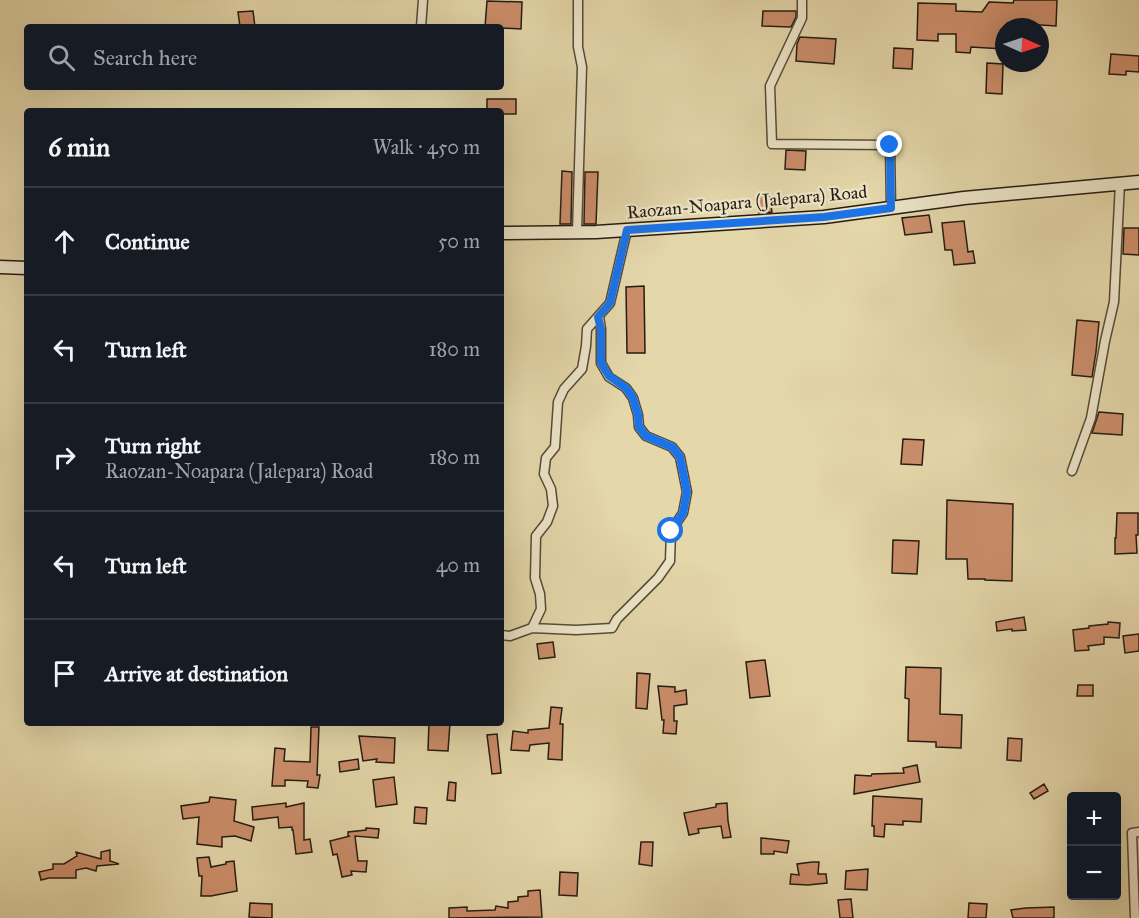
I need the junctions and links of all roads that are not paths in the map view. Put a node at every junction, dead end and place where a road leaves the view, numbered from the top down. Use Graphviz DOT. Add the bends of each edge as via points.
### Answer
graph roads {
  1 [pos="423,0"];
  2 [pos="578,0"];
  3 [pos="802,0"];
  4 [pos="422,24"];
  5 [pos="1139,182"];
  6 [pos="1120,183"];
  7 [pos="891,208"];
  8 [pos="627,230"];
  9 [pos="577,232"];
  10 [pos="504,233"];
  11 [pos="0,267"];
  12 [pos="24,268"];
  13 [pos="598,317"];
  14 [pos="1072,471"];
  15 [pos="532,628"];
  16 [pos="504,635"];
  17 [pos="1139,832"];
  18 [pos="1135,918"];
  1 -- 4 [label="street"];
  2 -- 9 [label="street" via="582,67"];
  3 -- 7 [label="street" via="802,18 770,86 772,144 890,145"];
  5 -- 6 [label="main road, Raozan-Noapara (Jalepara) Road"];
  6 -- 7 [label="main road, Raozan-Noapara (Jalepara) Road"];
  6 -- 14 [label="street" via="1114,302 1091,418"];
  7 -- 8 [label="main road, Raozan-Noapara (Jalepara) Road" via="824,217"];
  8 -- 9 [label="main road, Raozan-Noapara (Jalepara) Road"];
  8 -- 13 [label="street" via="610,303"];
  9 -- 10 [label="main road, Raozan-Noapara (Jalepara) Road"];
  11 -- 12 [label="main road"];
  13 -- 15 [label="street" via="587,328 582,369 558,402 555,447 546,458 544,474 553,506 536,536 535,578 541,609"];
  13 -- 15 [label="street" via="601,363 633,398 639,427 646,436 672,447 680,457 687,492 683,513 671,531 670,561 612,628"];
  15 -- 16 [label="street"];
  17 -- 18 [label="street" via="1132,833"];
}
